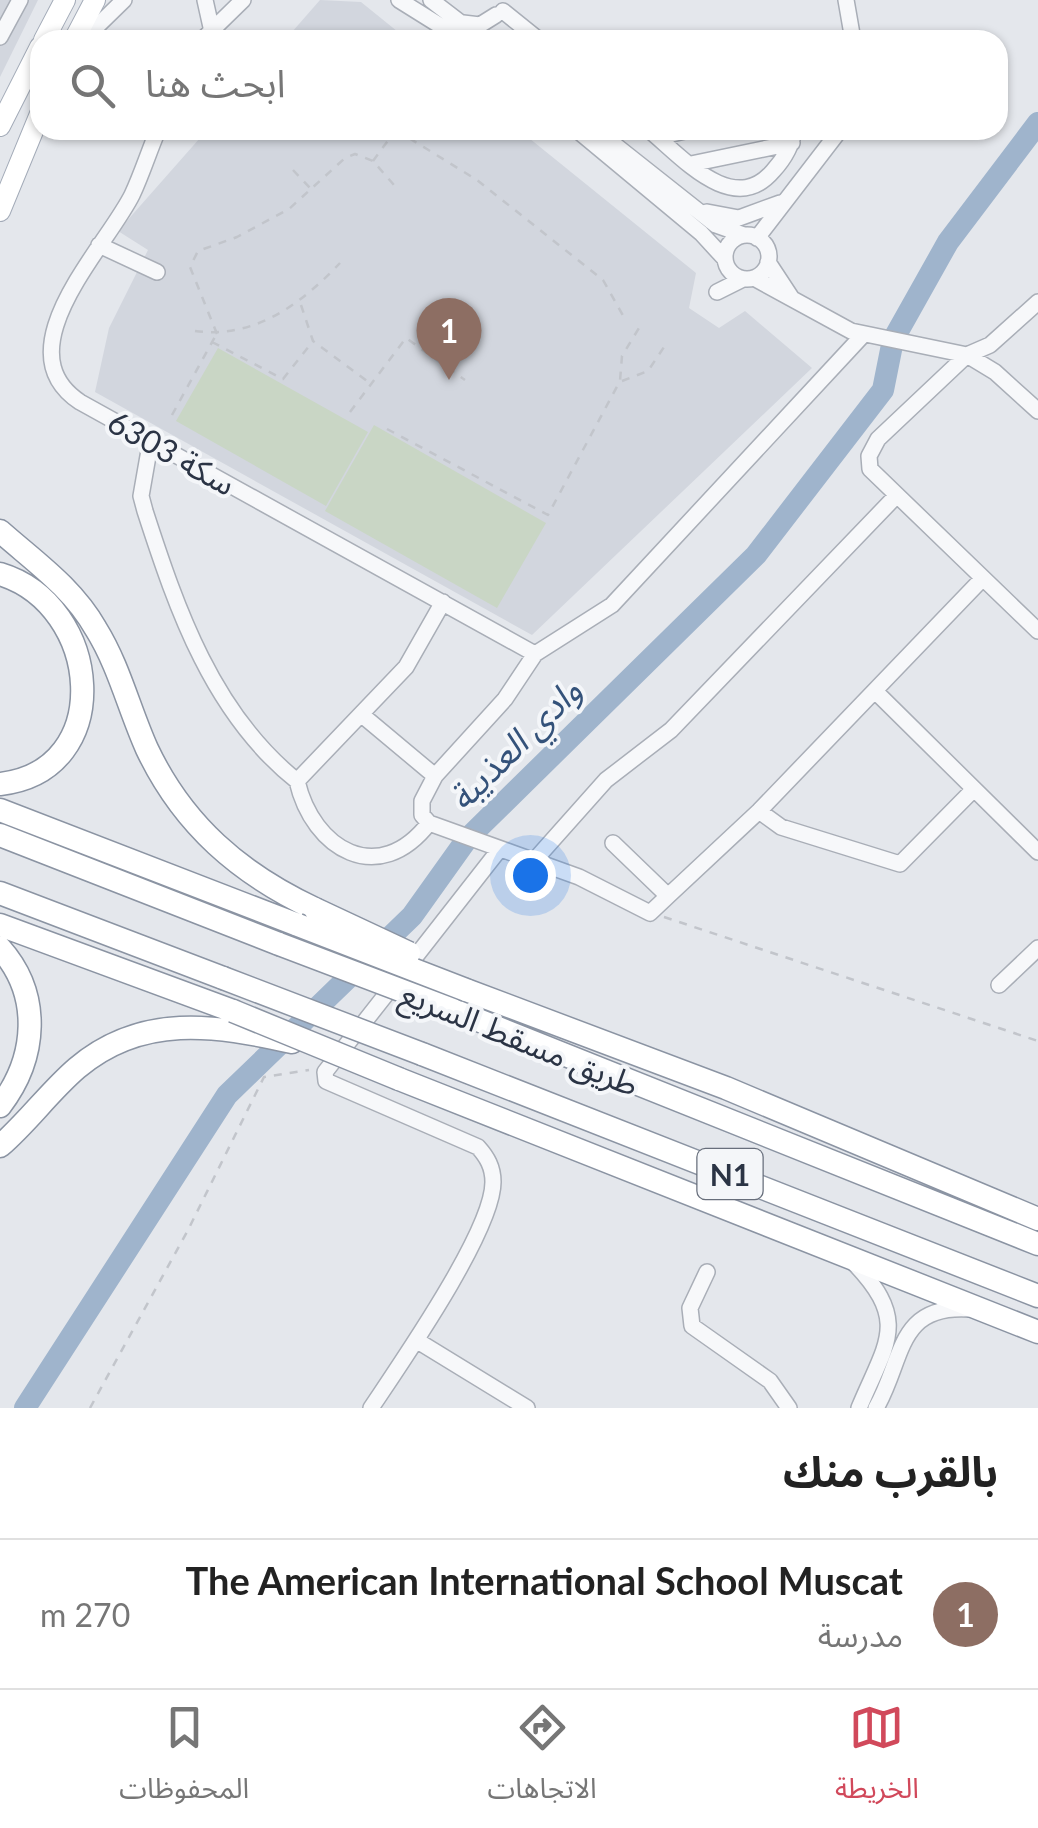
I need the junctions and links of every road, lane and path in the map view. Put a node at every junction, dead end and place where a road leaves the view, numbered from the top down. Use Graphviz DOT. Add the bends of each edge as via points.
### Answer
graph roads {
  1 [pos="0,0"];
  2 [pos="65,0"];
  3 [pos="95,0"];
  4 [pos="124,0"];
  5 [pos="205,0"];
  6 [pos="243,0"];
  7 [pos="399,0"];
  8 [pos="431,0"];
  9 [pos="846,0"];
  10 [pos="18,5"];
  11 [pos="503,11"];
  12 [pos="460,22"];
  13 [pos="49,30"];
  14 [pos="79,30"];
  15 [pos="93,30"];
  16 [pos="206,30"];
  17 [pos="210,30"];
  18 [pos="446,30"];
  19 [pos="470,30"];
  20 [pos="494,30"];
  21 [pos="526,30"];
  22 [pos="851,30"];
  23 [pos="0,37"];
  24 [pos="30,67"];
  25 [pos="0,126"];
  26 [pos="30,138"];
  27 [pos="154,140"];
  28 [pos="389,140"];
  29 [pos="412,140"];
  30 [pos="589,140"];
  31 [pos="608,140"];
  32 [pos="661,140"];
  33 [pos="782,140"];
  34 [pos="791,140"];
  35 [pos="832,140"];
  36 [pos="373,162"];
  37 [pos="691,164"];
  38 [pos="292,170"];
  39 [pos="394,186"];
  40 [pos="310,189"];
  41 [pos="794,190"];
  42 [pos="691,206"];
  43 [pos="0,210"];
  44 [pos="751,236"];
  45 [pos="99,245"];
  46 [pos="768,258"];
  47 [pos="725,261"];
  48 [pos="340,263"];
  49 [pos="157,272"];
  50 [pos="748,278"];
  51 [pos="791,298"];
  52 [pos="1038,302"];
  53 [pos="300,304"];
  54 [pos="625,319"];
  55 [pos="639,328"];
  56 [pos="195,331"];
  57 [pos="217,334"];
  58 [pos="863,335"];
  59 [pos="313,341"];
  60 [pos="212,342"];
  61 [pos="664,347"];
  62 [pos="967,354"];
  63 [pos="465,380"];
  64 [pos="620,382"];
  65 [pos="371,384"];
  66 [pos="350,412"];
  67 [pos="1038,412"];
  68 [pos="172,416"];
  69 [pos="388,429"];
  70 [pos="151,439"];
  71 [pos="897,494"];
  72 [pos="0,531"];
  73 [pos="0,574"];
  74 [pos="982,578"];
  75 [pos="443,602"];
  76 [pos="1038,631"];
  77 [pos="535,654"];
  78 [pos="876,692"];
  79 [pos="362,715"];
  80 [pos="435,776"];
  81 [pos="297,781"];
  82 [pos="0,784"];
  83 [pos="974,789"];
  84 [pos="0,810"];
  85 [pos="760,811"];
  86 [pos="429,823"];
  87 [pos="0,835"];
  88 [pos="614,842"];
  89 [pos="499,850"];
  90 [pos="1038,852"];
  91 [pos="533,862"];
  92 [pos="0,893"];
  93 [pos="668,896"];
  94 [pos="650,912"];
  95 [pos="306,917"];
  96 [pos="0,926"];
  97 [pos="0,948"];
  98 [pos="1038,948"];
  99 [pos="999,985"];
  100 [pos="229,1019"];
  101 [pos="1038,1041"];
  102 [pos="326,1061"];
  103 [pos="0,1106"];
  104 [pos="0,1146"];
  105 [pos="1038,1218"];
  106 [pos="1038,1244"];
  107 [pos="849,1258"];
  108 [pos="708,1272"];
  109 [pos="1038,1296"];
  110 [pos="981,1310"];
  111 [pos="1038,1332"];
  112 [pos="416,1340"];
  113 [pos="90,1408"];
  114 [pos="371,1408"];
  115 [pos="528,1408"];
  116 [pos="789,1408"];
  117 [pos="859,1408"];
  118 [pos="876,1408"];
  1 -- 10 [label="street"];
  2 -- 13 [label="main road"];
  3 -- 14 [label="main road"];
  4 -- 15 [label="street"];
  5 -- 16 [label="street"];
  6 -- 17 [label="street"];
  7 -- 18 [label="street"];
  8 -- 12 [label="street"];
  9 -- 22 [label="street"];
  10 -- 23 [label="street"];
  11 -- 21 [label="street"];
  12 -- 19 [label="street"];
  12 -- 20 [label="street" via="480,25 496,14"];
  24 -- 25 [label="main road"];
  26 -- 43 [label="main road"];
  27 -- 45 [label="street, سكة 6303" via="132,196"];
  28 -- 36 [label="path"];
  29 -- 54 [label="path" via="477,180 603,280"];
  30 -- 47 [label="street"];
  31 -- 42 [label="street"];
  32 -- 37 [label="street"];
  33 -- 37 [label="street"];
  34 -- 37 [label="street" via="772,172 750,186 714,183"];
  35 -- 41 [label="street"];
  36 -- 39 [label="path"];
  36 -- 40 [label="path" via="363,155 345,158"];
  38 -- 40 [label="path"];
  40 -- 57 [label="path" via="268,222 192,259"];
  41 -- 42 [label="street" via="753,216 723,217"];
  41 -- 44 [label="street"];
  41 -- 46 [label="street"];
  42 -- 44 [label="street" via="725,231"];
  44 -- 46 [label="street"];
  44 -- 47 [label="street" via="728,246"];
  45 -- 49 [label="street"];
  45 -- 70 [label="street, سكة 6303" via="52,334 52,366 67,393"];
  46 -- 50 [label="street"];
  46 -- 51 [label="street"];
  47 -- 50 [label="street"];
  47 -- 50 [label="street" via="717,292"];
  48 -- 53 [label="path"];
  50 -- 51 [label="street"];
  51 -- 58 [label="street"];
  52 -- 62 [label="street" via="990,344"];
  53 -- 57 [label="path"];
  53 -- 59 [label="path"];
  55 -- 64 [label="path" via="622,356"];
  56 -- 57 [label="path"];
  57 -- 60 [label="path"];
  58 -- 62 [label="street"];
  58 -- 77 [label="street" via="612,605"];
  59 -- 60 [label="path" via="282,378"];
  59 -- 65 [label="path"];
  60 -- 68 [label="path"];
  61 -- 64 [label="path" via="648,370"];
  62 -- 67 [label="street"];
  62 -- 71 [label="street" via="878,438 869,456 870,469"];
  63 -- 65 [label="path" via="406,338"];
  64 -- 69 [label="path" via="548,515"];
  65 -- 66 [label="path"];
  70 -- 75 [label="street, سكة 6303"];
  70 -- 81 [label="street" via="141,496 166,578 244,731"];
  71 -- 74 [label="street"];
  71 -- 91 [label="street" via="671,730 606,780"];
  72 -- 95 [label="highway" via="61,583 96,627 147,748 191,819"];
  73 -- 82 [label="highway" via="32,588 69,629 83,696 72,732 54,759 27,778"];
  74 -- 76 [label="street"];
  74 -- 78 [label="street"];
  75 -- 77 [label="street, سكة 6303"];
  75 -- 79 [label="street" via="406,667"];
  77 -- 80 [label="street" via="506,698"];
  78 -- 83 [label="street"];
  78 -- 85 [label="street"];
  79 -- 80 [label="street"];
  79 -- 81 [label="street"];
  80 -- 86 [label="street" via="420,807"];
  81 -- 86 [label="street" via="319,825 358,857 377,860 400,851"];
  83 -- 85 [label="street" via="900,864 781,827"];
  83 -- 90 [label="street"];
  84 -- 95 [label="highway"];
  85 -- 93 [label="street"];
  86 -- 89 [label="street"];
  87 -- 106 [label="highway, طريق مسقط السريع / N1, bridge"];
  88 -- 93 [label="street"];
  89 -- 91 [label="street"];
  89 -- 102 [label="street"];
  91 -- 94 [label="street"];
  92 -- 109 [label="highway, طريق مسقط السريع / N1, bridge"];
  93 -- 94 [label="street"];
  94 -- 101 [label="path"];
  95 -- 105 [label="highway, bridge"];
  96 -- 100 [label="highway"];
  97 -- 103 [label="highway" via="27,996 30,1028 23,1067"];
  98 -- 99 [label="street"];
  100 -- 102 [label="highway, bridge"];
  100 -- 104 [label="highway" via="167,1027 106,1048 78,1067"];
  102 -- 107 [label="highway, bridge" via="399,1079"];
  102 -- 112 [label="street" via="326,1080 478,1147 492,1172 490,1200 476,1231"];
  102 -- 113 [label="path" via="264,1077"];
  107 -- 110 [label="highway"];
  107 -- 117 [label="street" via="880,1289 888,1316 885,1346"];
  108 -- 116 [label="street" via="690,1308 692,1326 770,1381"];
  110 -- 111 [label="highway"];
  110 -- 118 [label="street" via="939,1308 923,1315 900,1348"];
  112 -- 114 [label="street"];
  112 -- 115 [label="street"];
}
